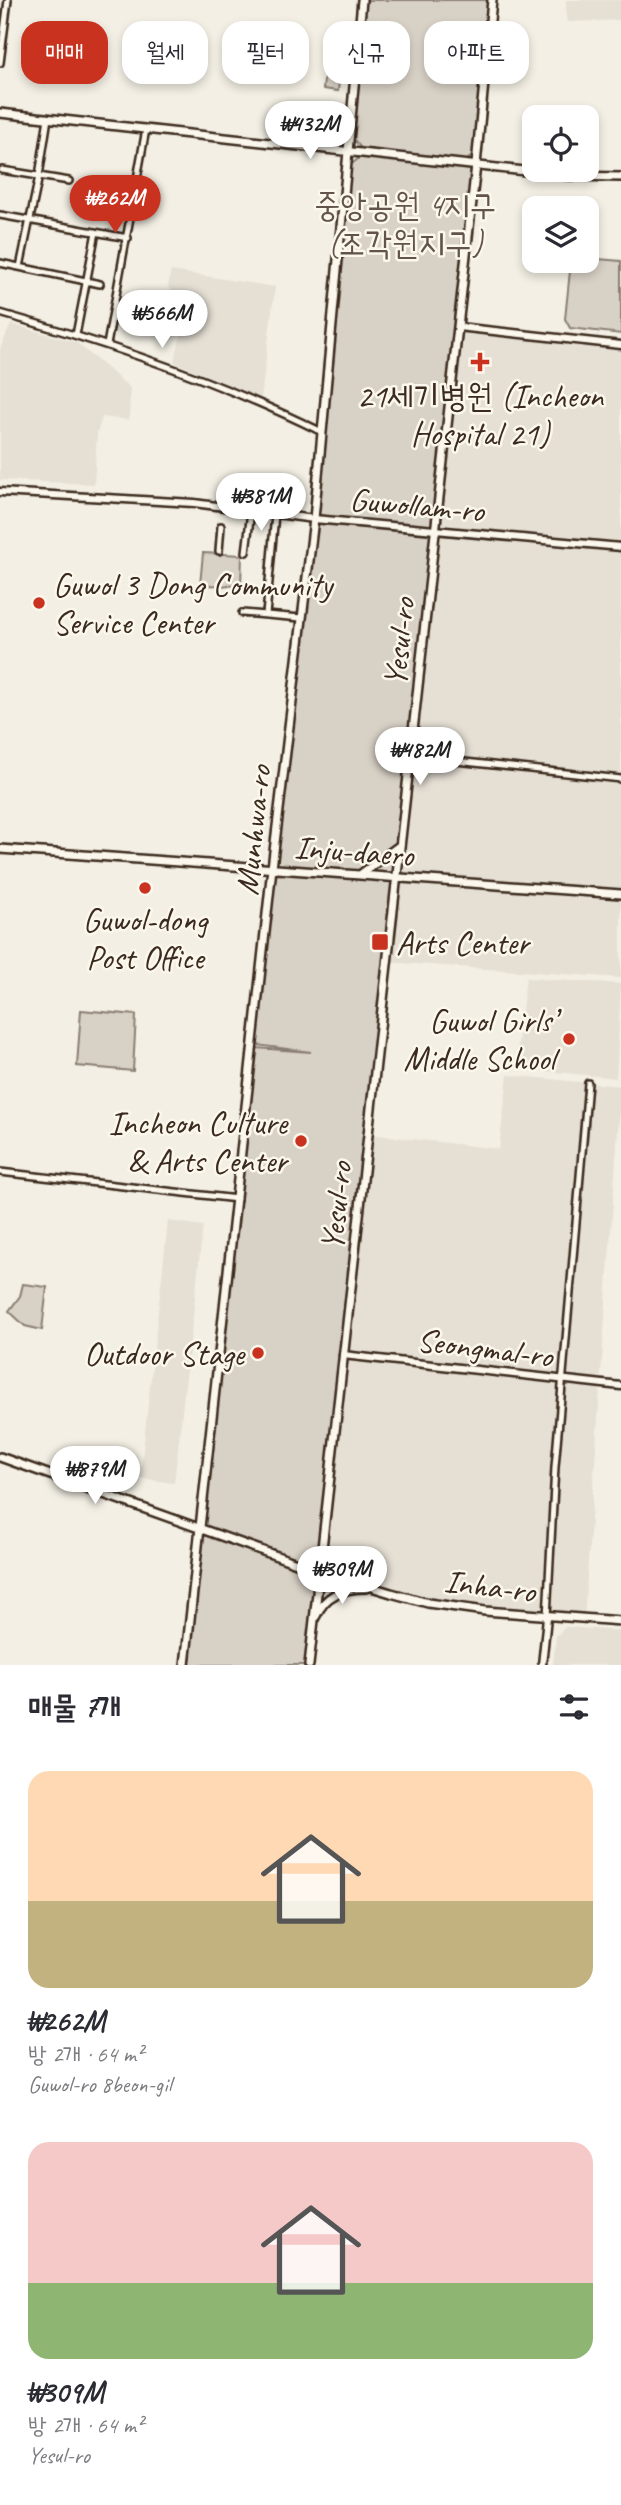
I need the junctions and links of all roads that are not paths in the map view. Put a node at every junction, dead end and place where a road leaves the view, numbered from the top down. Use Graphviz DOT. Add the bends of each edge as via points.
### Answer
graph roads {
  1 [pos="8,0"];
  2 [pos="362,0"];
  3 [pos="492,0"];
  4 [pos="0,64"];
  5 [pos="0,113"];
  6 [pos="47,118"];
  7 [pos="146,129"];
  8 [pos="348,152"];
  9 [pos="476,165"];
  10 [pos="2,170"];
  11 [pos="39,176"];
  12 [pos="621,177"];
  13 [pos="69,181"];
  14 [pos="0,215"];
  15 [pos="30,220"];
  16 [pos="96,232"];
  17 [pos="128,238"];
  18 [pos="0,263"];
  19 [pos="20,267"];
  20 [pos="87,281"];
  21 [pos="100,284"];
  22 [pos="0,313"];
  23 [pos="458,327"];
  24 [pos="76,335"];
  25 [pos="107,345"];
  26 [pos="621,345"];
  27 [pos="322,432"];
  28 [pos="0,492"];
  29 [pos="251,511"];
  30 [pos="275,514"];
  31 [pos="314,519"];
  32 [pos="221,526"];
  33 [pos="435,531"];
  34 [pos="621,547"];
  35 [pos="219,551"];
  36 [pos="246,552"];
  37 [pos="242,613"];
  38 [pos="266,615"];
  39 [pos="301,618"];
  40 [pos="410,756"];
  41 [pos="621,779"];
  42 [pos="400,845"];
  43 [pos="0,849"];
  44 [pos="272,868"];
  45 [pos="360,874"];
  46 [pos="396,877"];
  47 [pos="621,894"];
  48 [pos="588,1083"];
  49 [pos="0,1172"];
  50 [pos="237,1199"];
  51 [pos="343,1356"];
  52 [pos="562,1381"];
  53 [pos="621,1386"];
  54 [pos="0,1457"];
  55 [pos="200,1528"];
  56 [pos="319,1571"];
  57 [pos="371,1587"];
  58 [pos="547,1617"];
  59 [pos="621,1621"];
  60 [pos="313,1626"];
  61 [pos="185,1665"];
  62 [pos="309,1665"];
  63 [pos="542,1665"];
  1 -- 4 [label="street"];
  2 -- 8 [label="main road, Munhwa-ro"];
  3 -- 9 [label="main road, Yesul-ro"];
  5 -- 6 [label="main road"];
  6 -- 7 [label="main road"];
  6 -- 11 [label="street"];
  7 -- 8 [label="main road"];
  7 -- 17 [label="street"];
  8 -- 9 [label="main road"];
  8 -- 27 [label="main road, Munhwa-ro"];
  9 -- 12 [label="main road"];
  9 -- 23 [label="main road, Yesul-ro"];
  10 -- 11 [label="street"];
  11 -- 13 [label="street"];
  11 -- 15 [label="street"];
  14 -- 15 [label="street"];
  15 -- 16 [label="street"];
  15 -- 19 [label="street"];
  16 -- 17 [label="street"];
  16 -- 20 [label="street"];
  17 -- 25 [label="street"];
  18 -- 19 [label="street"];
  19 -- 20 [label="street"];
  20 -- 21 [label="street"];
  20 -- 24 [label="street"];
  22 -- 24 [label="street"];
  23 -- 26 [label="street"];
  23 -- 33 [label="main road, Yesul-ro"];
  24 -- 25 [label="street"];
  25 -- 27 [label="street"];
  27 -- 31 [label="main road, Munhwa-ro"];
  28 -- 29 [label="street, Guwollam-ro" via="194,503"];
  29 -- 30 [label="street, Guwollam-ro"];
  29 -- 36 [label="street"];
  30 -- 31 [label="street, Guwollam-ro"];
  30 -- 38 [label="street"];
  31 -- 33 [label="street, Guwollam-ro"];
  31 -- 39 [label="main road, Munhwa-ro"];
  32 -- 35 [label="street"];
  33 -- 34 [label="street, Guwollam-ro"];
  33 -- 40 [label="main road, Yesul-ro"];
  37 -- 38 [label="street"];
  38 -- 39 [label="street"];
  39 -- 44 [label="main road, Munhwa-ro"];
  40 -- 41 [label="street"];
  40 -- 42 [label="main road, Yesul-ro"];
  42 -- 45 [label="main road"];
  42 -- 46 [label="main road, Yesul-ro"];
  43 -- 44 [label="main road, Inju-daero"];
  44 -- 45 [label="main road, Inju-daero"];
  44 -- 50 [label="main road, Munhwa-ro"];
  45 -- 46 [label="main road, Inju-daero"];
  46 -- 47 [label="main road, Inju-daero"];
  46 -- 51 [label="main road, Yesul-ro"];
  48 -- 52 [label="street"];
  49 -- 50 [label="street"];
  50 -- 55 [label="main road, Munhwa-ro"];
  51 -- 52 [label="street, Seongmal-ro"];
  51 -- 56 [label="main road, Yesul-ro"];
  52 -- 53 [label="street, Seongmal-ro"];
  52 -- 58 [label="street"];
  54 -- 55 [label="main road, Inha-ro"];
  55 -- 56 [label="main road, Inha-ro"];
  55 -- 61 [label="main road, Munhwa-ro"];
  56 -- 57 [label="main road, Inha-ro"];
  56 -- 60 [label="main road, Yesul-ro"];
  57 -- 58 [label="main road, Inha-ro" via="449,1606"];
  57 -- 60 [label="main road" via="329,1597"];
  58 -- 59 [label="main road, Inha-ro"];
  58 -- 63 [label="street"];
  60 -- 62 [label="main road, Yesul-ro"];
}
